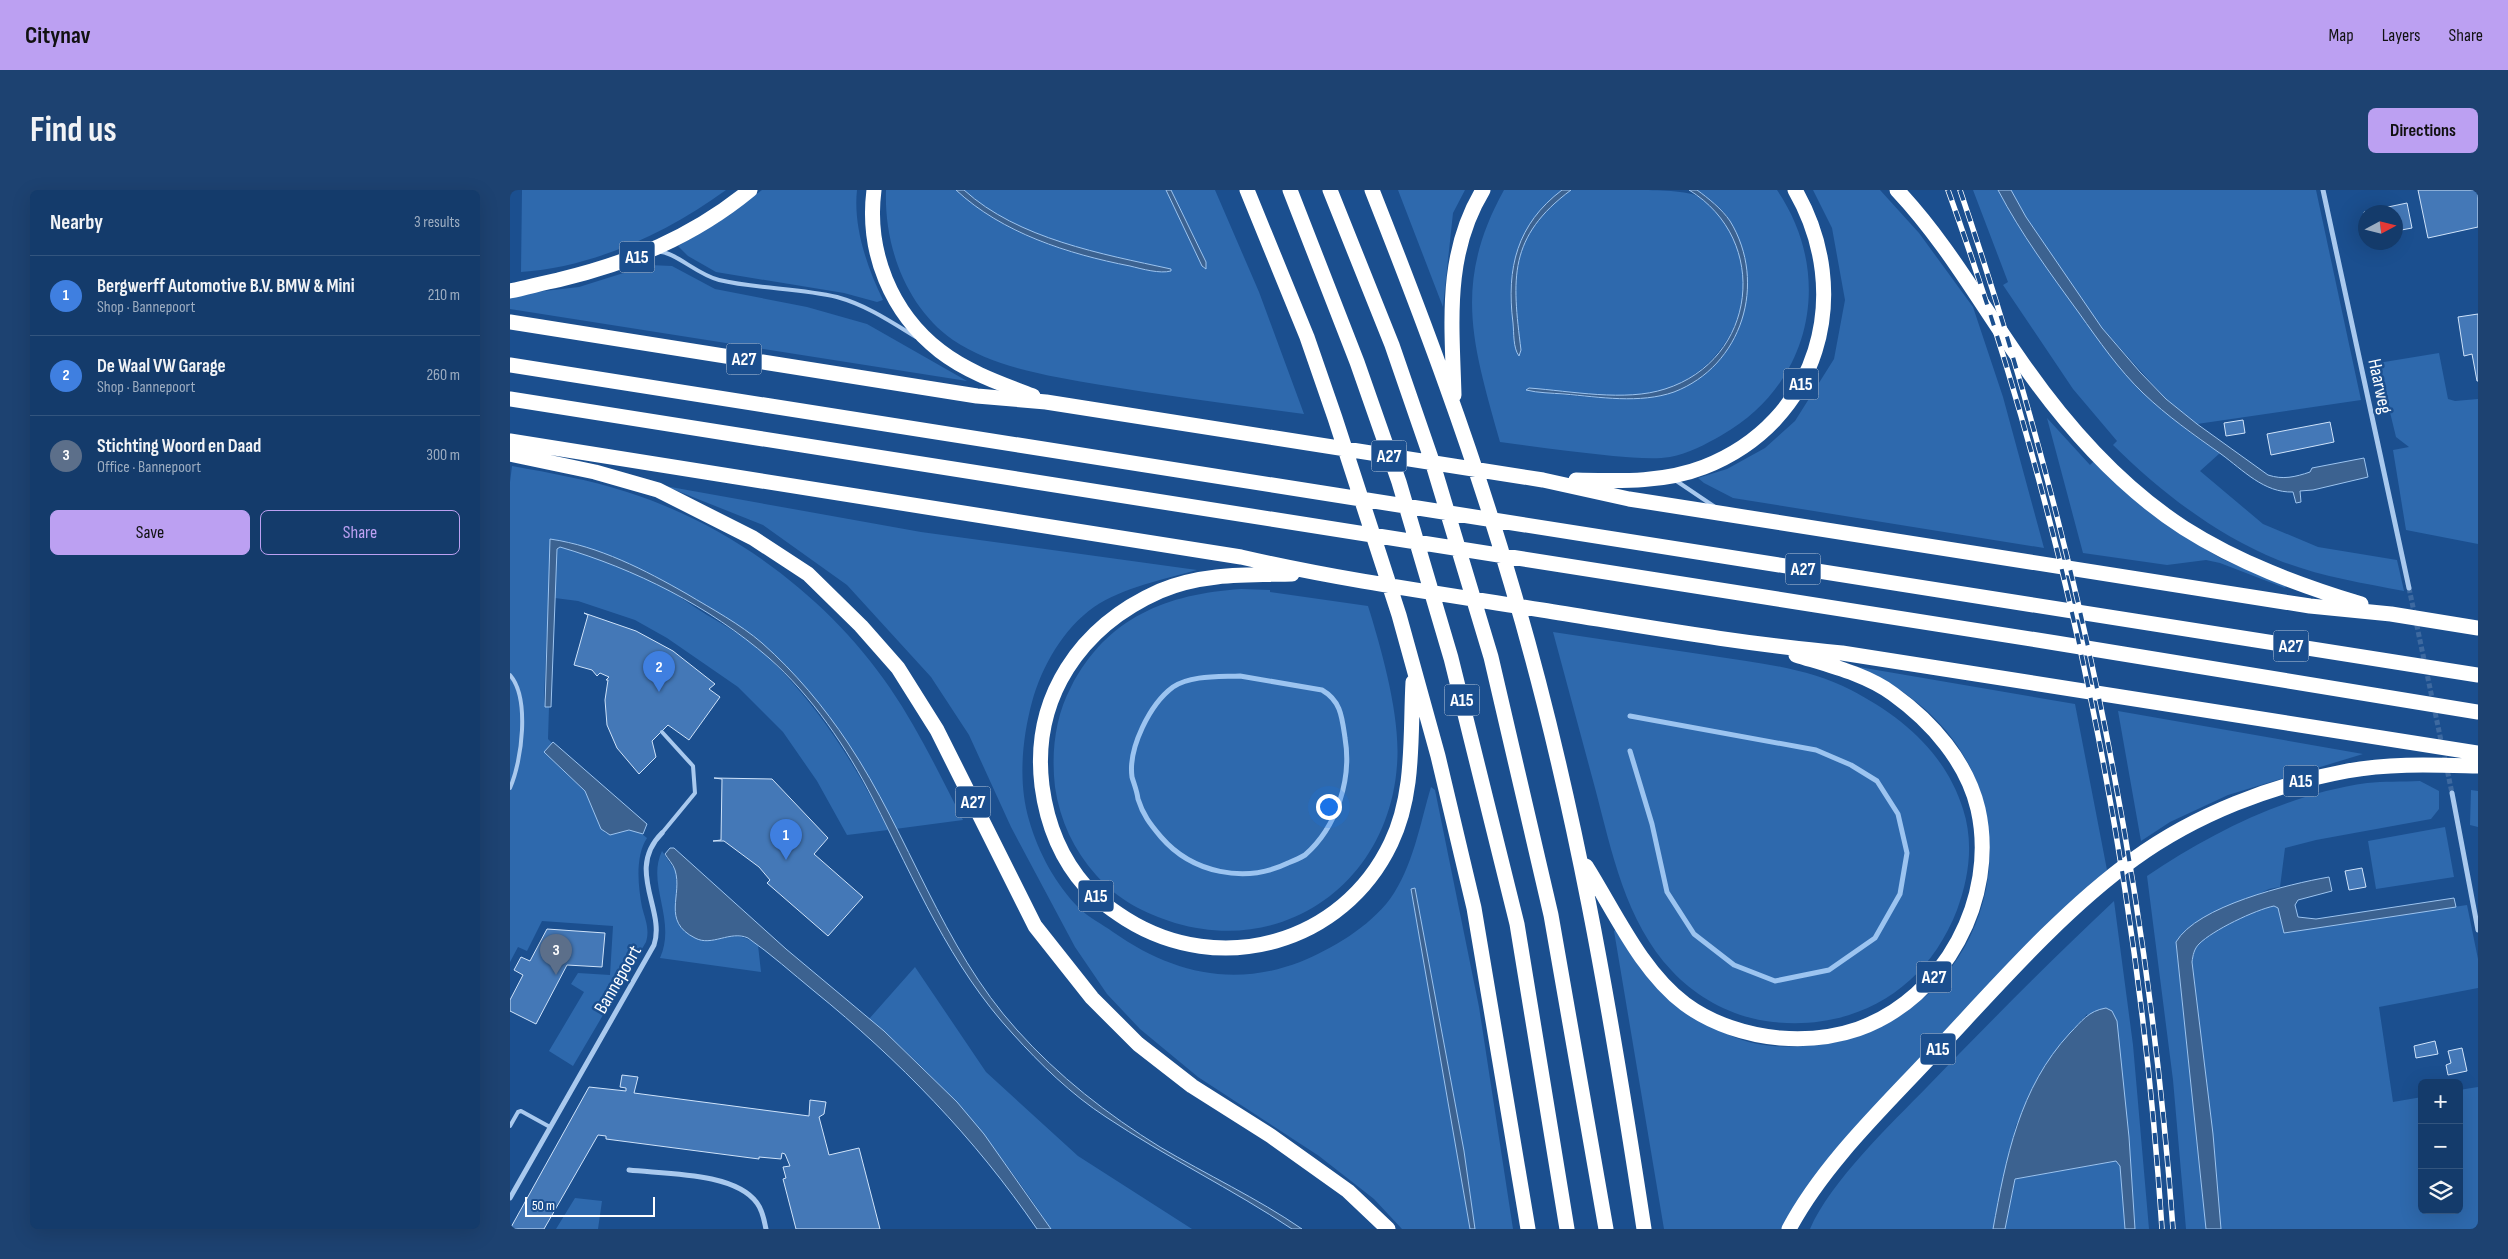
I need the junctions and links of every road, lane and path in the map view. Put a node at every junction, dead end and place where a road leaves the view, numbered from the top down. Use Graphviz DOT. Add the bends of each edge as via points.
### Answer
graph roads {
  1 [pos="750,190"];
  2 [pos="874,190"];
  3 [pos="1242,190"];
  4 [pos="1248,190"];
  5 [pos="1290,190"];
  6 [pos="1330,190"];
  7 [pos="1372,190"];
  8 [pos="1483,190"];
  9 [pos="1795,190"];
  10 [pos="2324,190"];
  11 [pos="1899,193"];
  12 [pos="1257,212"];
  13 [pos="653,251"];
  14 [pos="510,291"];
  15 [pos="510,322"];
  16 [pos="941,352"];
  17 [pos="510,365"];
  18 [pos="510,399"];
  19 [pos="1046,402"];
  20 [pos="1455,409"];
  21 [pos="510,441"];
  22 [pos="510,454"];
  23 [pos="1666,477"];
  24 [pos="1543,480"];
  25 [pos="1724,514"];
  26 [pos="1319,575"];
  27 [pos="2409,588"];
  28 [pos="2391,614"];
  29 [pos="2478,628"];
  30 [pos="1770,646"];
  31 [pos="1414,668"];
  32 [pos="510,675"];
  33 [pos="2478,675"];
  34 [pos="2478,712"];
  35 [pos="662,732"];
  36 [pos="2478,753"];
  37 [pos="2478,766"];
  38 [pos="510,788"];
  39 [pos="2452,793"];
  40 [pos="662,833"];
  41 [pos="1580,858"];
  42 [pos="2478,930"];
  43 [pos="510,1115"];
  44 [pos="515,1117"];
  45 [pos="510,1126"];
  46 [pos="550,1127"];
  47 [pos="629,1170"];
  48 [pos="510,1198"];
  49 [pos="766,1229"];
  50 [pos="1388,1229"];
  51 [pos="1528,1229"];
  52 [pos="1567,1229"];
  53 [pos="1606,1229"];
  54 [pos="1644,1229"];
  55 [pos="1789,1229"];
  1 -- 13 [label="highway, A15" via="690,233"];
  2 -- 16 [label="highway, A27" via="872,224 881,269 905,315"];
  3 -- 12 [label="highway"];
  4 -- 12 [label="highway, A15"];
  5 -- 52 [label="highway, A15" via="1357,362 1399,482 1451,658 1517,924"];
  6 -- 53 [label="highway, A15" via="1392,344 1426,443 1491,657 1551,915"];
  7 -- 20 [label="highway"];
  8 -- 20 [label="highway" via="1459,244 1453,272"];
  9 -- 23 [label="highway, A15" via="1808,212 1823,269 1825,300 1821,330 1807,374 1784,411 1746,445 1704,467"];
  10 -- 27 [label="street, Haarweg"];
  11 -- 28 [label="highway, A27" via="1942,243 2022,362 2076,434 2139,494 2183,528 2239,559 2280,577"];
  12 -- 31 [label="highway, A15" via="1335,418"];
  13 -- 14 [label="highway, A15" via="592,272"];
  13 -- 16 [label="lane, A27" via="671,255 700,274 719,280 836,297 859,305 882,315"];
  15 -- 19 [label="highway, A27" via="977,396"];
  16 -- 19 [label="highway, A27" via="981,375"];
  17 -- 33 [label="highway, A27"];
  18 -- 34 [label="highway, A27" via="2056,642"];
  19 -- 24 [label="highway, A27"];
  20 -- 41 [label="highway" via="1512,584"];
  21 -- 26 [label="highway, A27" via="1241,557"];
  22 -- 50 [label="highway, A27" via="595,472 658,490 753,538 808,574 898,668 937,730 1035,926 1092,998 1138,1044 1192,1086 1271,1136 1348,1191"];
  23 -- 24 [label="highway, A15" via="1632,481"];
  23 -- 25 [label="lane, A27" via="1679,482"];
  24 -- 25 [label="highway, A27" via="1628,499"];
  25 -- 28 [label="highway, A27" via="2310,606"];
  26 -- 30 [label="highway, A27"];
  26 -- 31 [label="highway, A15" via="1215,577 1162,590 1114,617 1078,652 1048,706 1042,731 1040,766 1053,834 1070,867 1088,890 1142,929 1180,943 1210,948 1275,942 1304,932 1325,919 1367,882 1382,861 1400,822 1410,774"];
  28 -- 29 [label="highway, A27"];
  30 -- 36 [label="highway, A27" via="1842,653"];
  30 -- 41 [label="highway, A27" via="1840,669 1892,693 1930,724 1954,756 1966,779 1977,807 1982,834 1982,861 1976,898 1966,926 1949,957 1927,986 1898,1008 1859,1029 1832,1036 1804,1040 1742,1032 1686,1005 1663,984 1645,963"];
  31 -- 51 [label="highway, A15" via="1474,908"];
  32 -- 38 [label="lane" via="520,694 522,707 520,753"];
  35 -- 40 [label="lane" via="693,766 695,793"];
  37 -- 55 [label="highway, A15" via="2414,764 2348,771 2302,781 2240,802 2151,847 2103,883 2057,926 1860,1132 1799,1210"];
  39 -- 42 [label="street"];
  40 -- 46 [label="street, Bannepoort" via="650,847 647,862 655,941"];
  41 -- 54 [label="highway"];
  43 -- 44 [label="lane"];
  44 -- 45 [label="lane"];
  44 -- 46 [label="lane" via="518,1112 523,1112"];
  46 -- 48 [label="street, Bannepoort"];
  47 -- 49 [label="street" via="732,1185 758,1204"];
}
